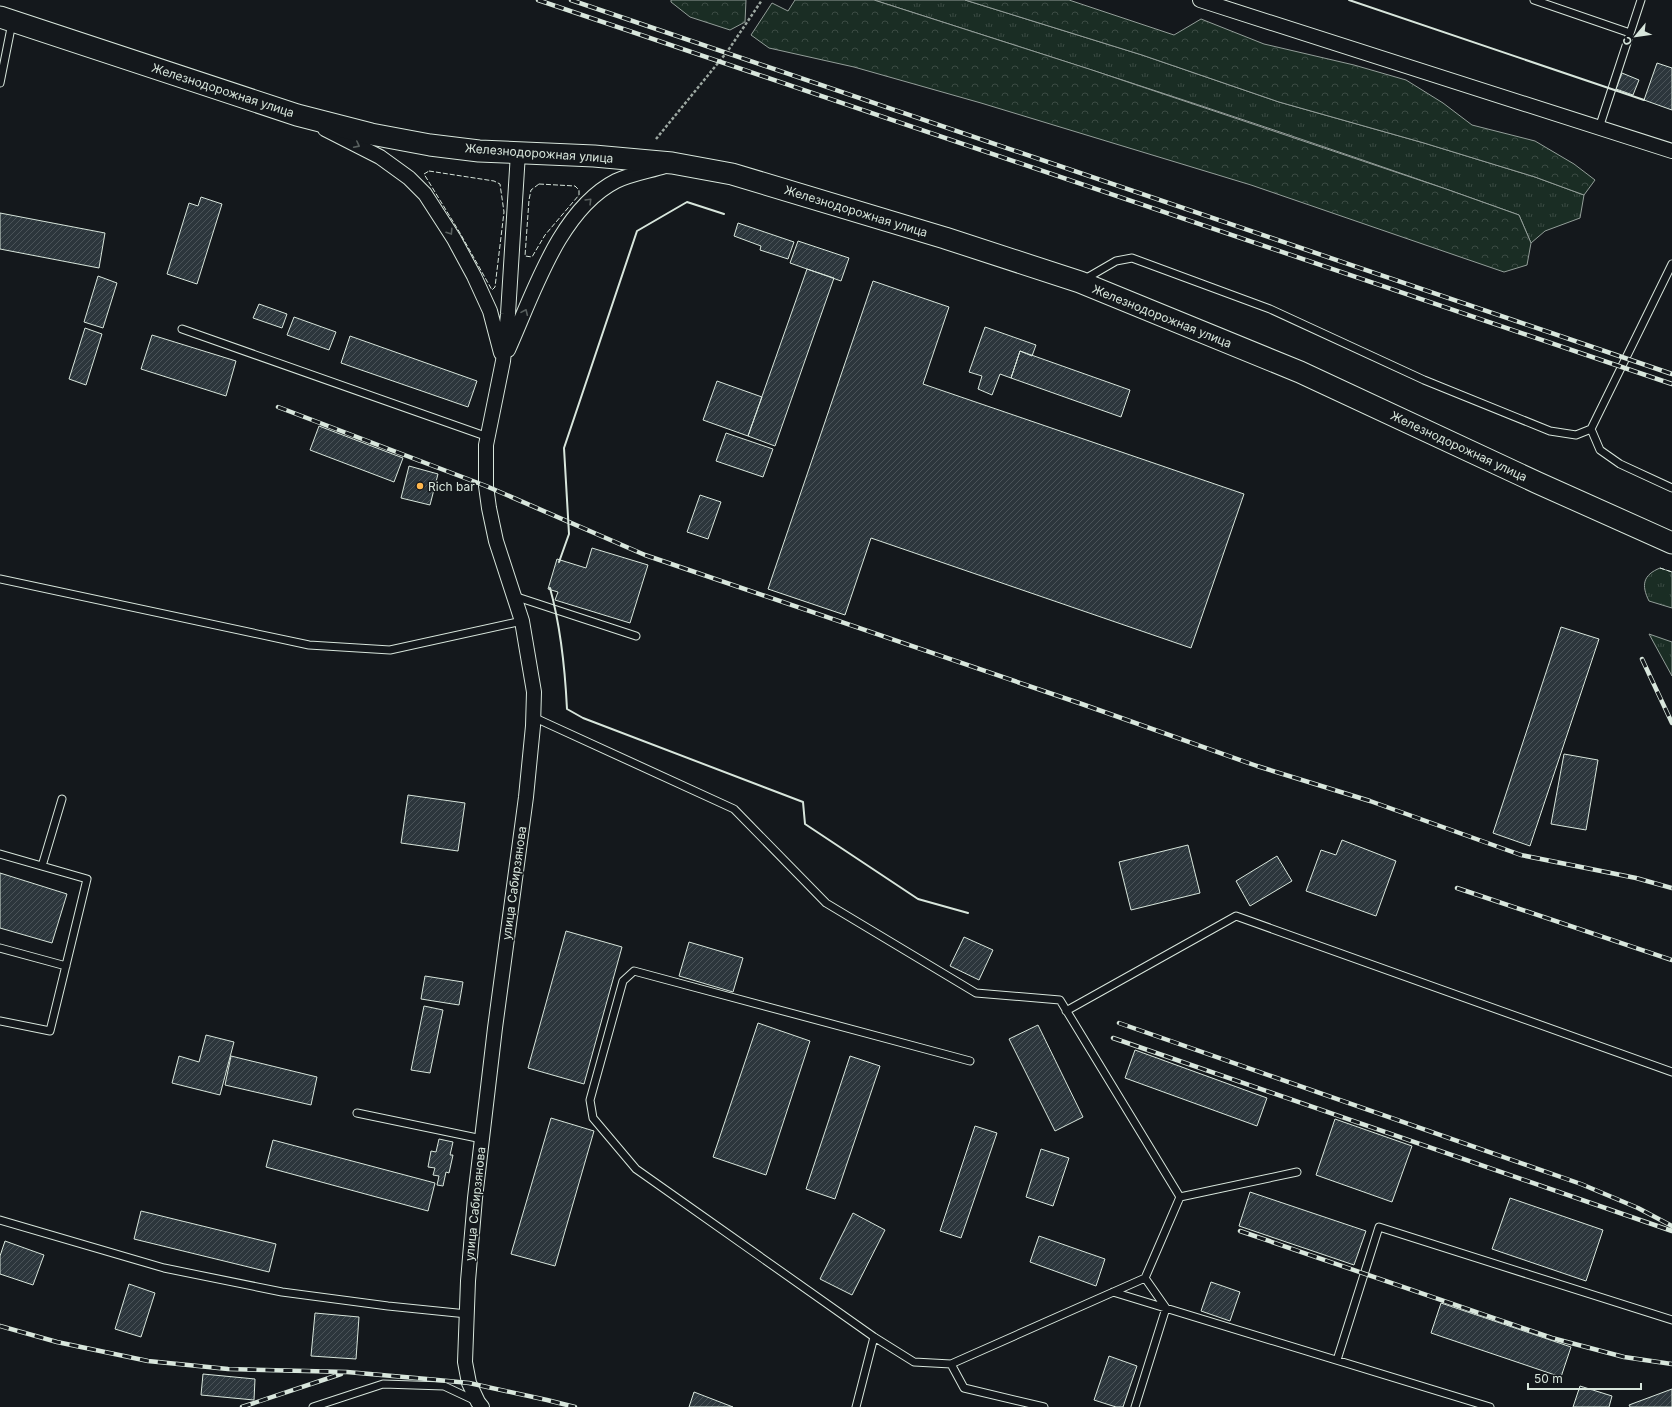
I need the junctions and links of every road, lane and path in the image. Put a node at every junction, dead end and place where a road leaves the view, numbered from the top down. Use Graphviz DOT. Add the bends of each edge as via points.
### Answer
graph roads {
  1 [pos="762,0"];
  2 [pos="1200,0"];
  3 [pos="1534,0"];
  4 [pos="1641,0"];
  5 [pos="6,19"];
  6 [pos="1630,33"];
  7 [pos="0,83"];
  8 [pos="297,115"];
  9 [pos="1599,128"];
  10 [pos="656,139"];
  11 [pos="1672,151"];
  12 [pos="518,153"];
  13 [pos="672,163"];
  14 [pos="1672,264"];
  15 [pos="1080,282"];
  16 [pos="182,329"];
  17 [pos="503,361"];
  18 [pos="1591,429"];
  19 [pos="488,437"];
  20 [pos="1672,488"];
  21 [pos="1672,543"];
  22 [pos="0,579"];
  23 [pos="514,596"];
  24 [pos="522,621"];
  25 [pos="636,636"];
  26 [pos="533,717"];
  27 [pos="62,799"];
  28 [pos="0,854"];
  29 [pos="42,866"];
  30 [pos="0,948"];
  31 [pos="66,966"];
  32 [pos="1066,1011"];
  33 [pos="0,1021"];
  34 [pos="970,1061"];
  35 [pos="1672,1072"];
  36 [pos="357,1113"];
  37 [pos="482,1139"];
  38 [pos="1297,1172"];
  39 [pos="1180,1197"];
  40 [pos="0,1220"];
  41 [pos="1145,1278"];
  42 [pos="1113,1292"];
  43 [pos="1166,1308"];
  44 [pos="467,1314"];
  45 [pos="1672,1320"];
  46 [pos="874,1337"];
  47 [pos="1337,1360"];
  48 [pos="951,1364"];
  49 [pos="480,1405"];
  50 [pos="312,1407"];
  51 [pos="856,1407"];
  52 [pos="1044,1407"];
  53 [pos="1135,1407"];
  54 [pos="1490,1407"];
  1 -- 10 [label="path" via="727,52"];
  2 -- 9 [label="street"];
  3 -- 6 [label="lane"];
  4 -- 6 [label="lane"];
  5 -- 7 [label="lane"];
  5 -- 8 [label="main road, Железнодорожная улица"];
  6 -- 9 [label="lane"];
  8 -- 12 [label="main road, Железнодорожная улица" via="371,134 430,145"];
  8 -- 17 [label="street, one-way" via="380,157 409,178 425,194 474,276 490,311"];
  9 -- 11 [label="street"];
  12 -- 13 [label="main road, Железнодорожная улица"];
  12 -- 17 [label="street"];
  13 -- 15 [label="main road, Железнодорожная улица" via="732,174 780,188"];
  17 -- 13 [label="street, one-way" via="557,241 575,215 592,197 616,181"];
  14 -- 18 [label="lane"];
  15 -- 18 [label="lane" via="1116,261 1132,258 1270,309 1424,380 1550,431 1576,436"];
  15 -- 21 [label="main road, Железнодорожная улица" via="1300,372"];
  16 -- 19 [label="lane"];
  17 -- 19 [label="street, улица Сабирзянова"];
  18 -- 20 [label="lane" via="1600,450 1620,464"];
  19 -- 23 [label="street, улица Сабирзянова" via="488,508"];
  22 -- 24 [label="lane" via="309,645 390,650"];
  23 -- 24 [label="street, улица Сабирзянова"];
  23 -- 25 [label="lane"];
  24 -- 26 [label="street, улица Сабирзянова" via="534,692"];
  26 -- 32 [label="lane" via="734,809 826,903 976,993 1060,1000"];
  26 -- 37 [label="street, улица Сабирзянова" via="526,797"];
  27 -- 29 [label="lane"];
  28 -- 29 [label="lane"];
  29 -- 31 [label="lane" via="87,879"];
  30 -- 31 [label="lane"];
  31 -- 33 [label="lane" via="50,1031"];
  32 -- 35 [label="lane" via="1236,916"];
  32 -- 39 [label="lane"];
  34 -- 46 [label="lane" via="634,971 623,981 590,1100 593,1118 636,1169"];
  36 -- 37 [label="lane"];
  37 -- 44 [label="street, улица Сабирзянова"];
  38 -- 39 [label="lane"];
  39 -- 41 [label="lane"];
  40 -- 44 [label="lane" via="164,1268 282,1292"];
  41 -- 42 [label="lane"];
  41 -- 43 [label="lane"];
  42 -- 43 [label="lane"];
  42 -- 48 [label="lane"];
  43 -- 47 [label="lane"];
  43 -- 53 [label="lane"];
  44 -- 49 [label="street, улица Сабирзянова" via="465,1362 469,1383"];
  45 -- 47 [label="lane" via="1379,1227"];
  46 -- 48 [label="lane" via="914,1362"];
  46 -- 51 [label="lane"];
  47 -- 54 [label="lane"];
  48 -- 52 [label="lane" via="964,1388"];
  49 -- 50 [label="lane" via="444,1386 383,1384"];
}
